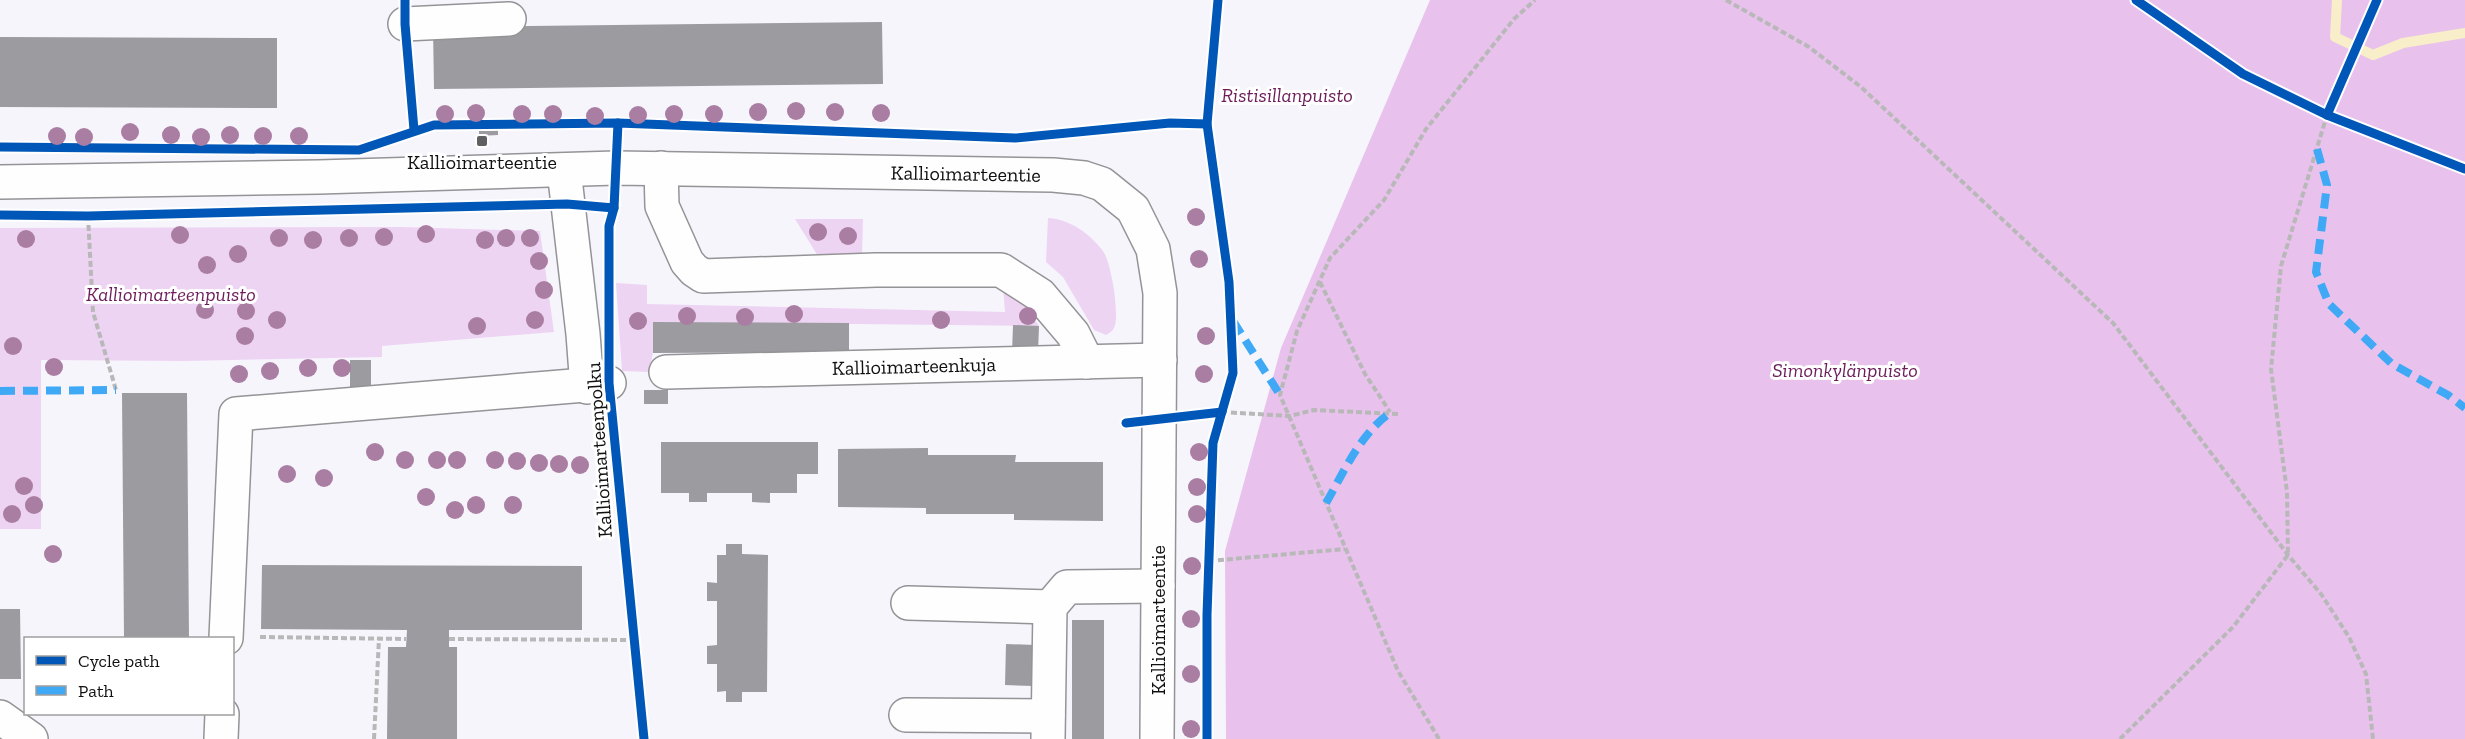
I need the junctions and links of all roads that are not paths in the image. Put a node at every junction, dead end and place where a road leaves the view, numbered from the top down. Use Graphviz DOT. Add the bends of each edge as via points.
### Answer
graph roads {
  1 [pos="509,19"];
  2 [pos="405,24"];
  3 [pos="661,168"];
  4 [pos="564,170"];
  5 [pos="0,182"];
  6 [pos="1160,360"];
  7 [pos="1087,362"];
  8 [pos="666,372"];
  9 [pos="1158,586"];
  10 [pos="908,603"];
  11 [pos="1050,607"];
  12 [pos="226,637"];
  13 [pos="222,715"];
  14 [pos="906,715"];
  15 [pos="0,717"];
  16 [pos="1048,728"];
  17 [pos="32,739"];
  18 [pos="221,739"];
  19 [pos="1157,739"];
  1 -- 2 [label="street"];
  3 -- 4 [label="street, Kallioimarteentie"];
  3 -- 6 [label="street, Kallioimarteentie" via="1025,173 1084,178 1102,184 1133,209 1153,249 1160,293"];
  3 -- 7 [label="street" via="662,206 687,262 703,276 1001,270 1040,295 1073,334"];
  4 -- 5 [label="street, Kallioimarteentie"];
  4 -- 12 [label="street" via="583,333 598,385 236,414"];
  6 -- 7 [label="street, Kallioimarteenkuja"];
  6 -- 9 [label="street, Kallioimarteentie"];
  7 -- 8 [label="street, Kallioimarteenkuja"];
  9 -- 11 [label="street" via="1067,587"];
  9 -- 19 [label="street, Kallioimarteentie"];
  10 -- 11 [label="street"];
  11 -- 16 [label="street"];
  13 -- 18 [label="street"];
  14 -- 16 [label="street"];
  15 -- 17 [label="street"];
}
